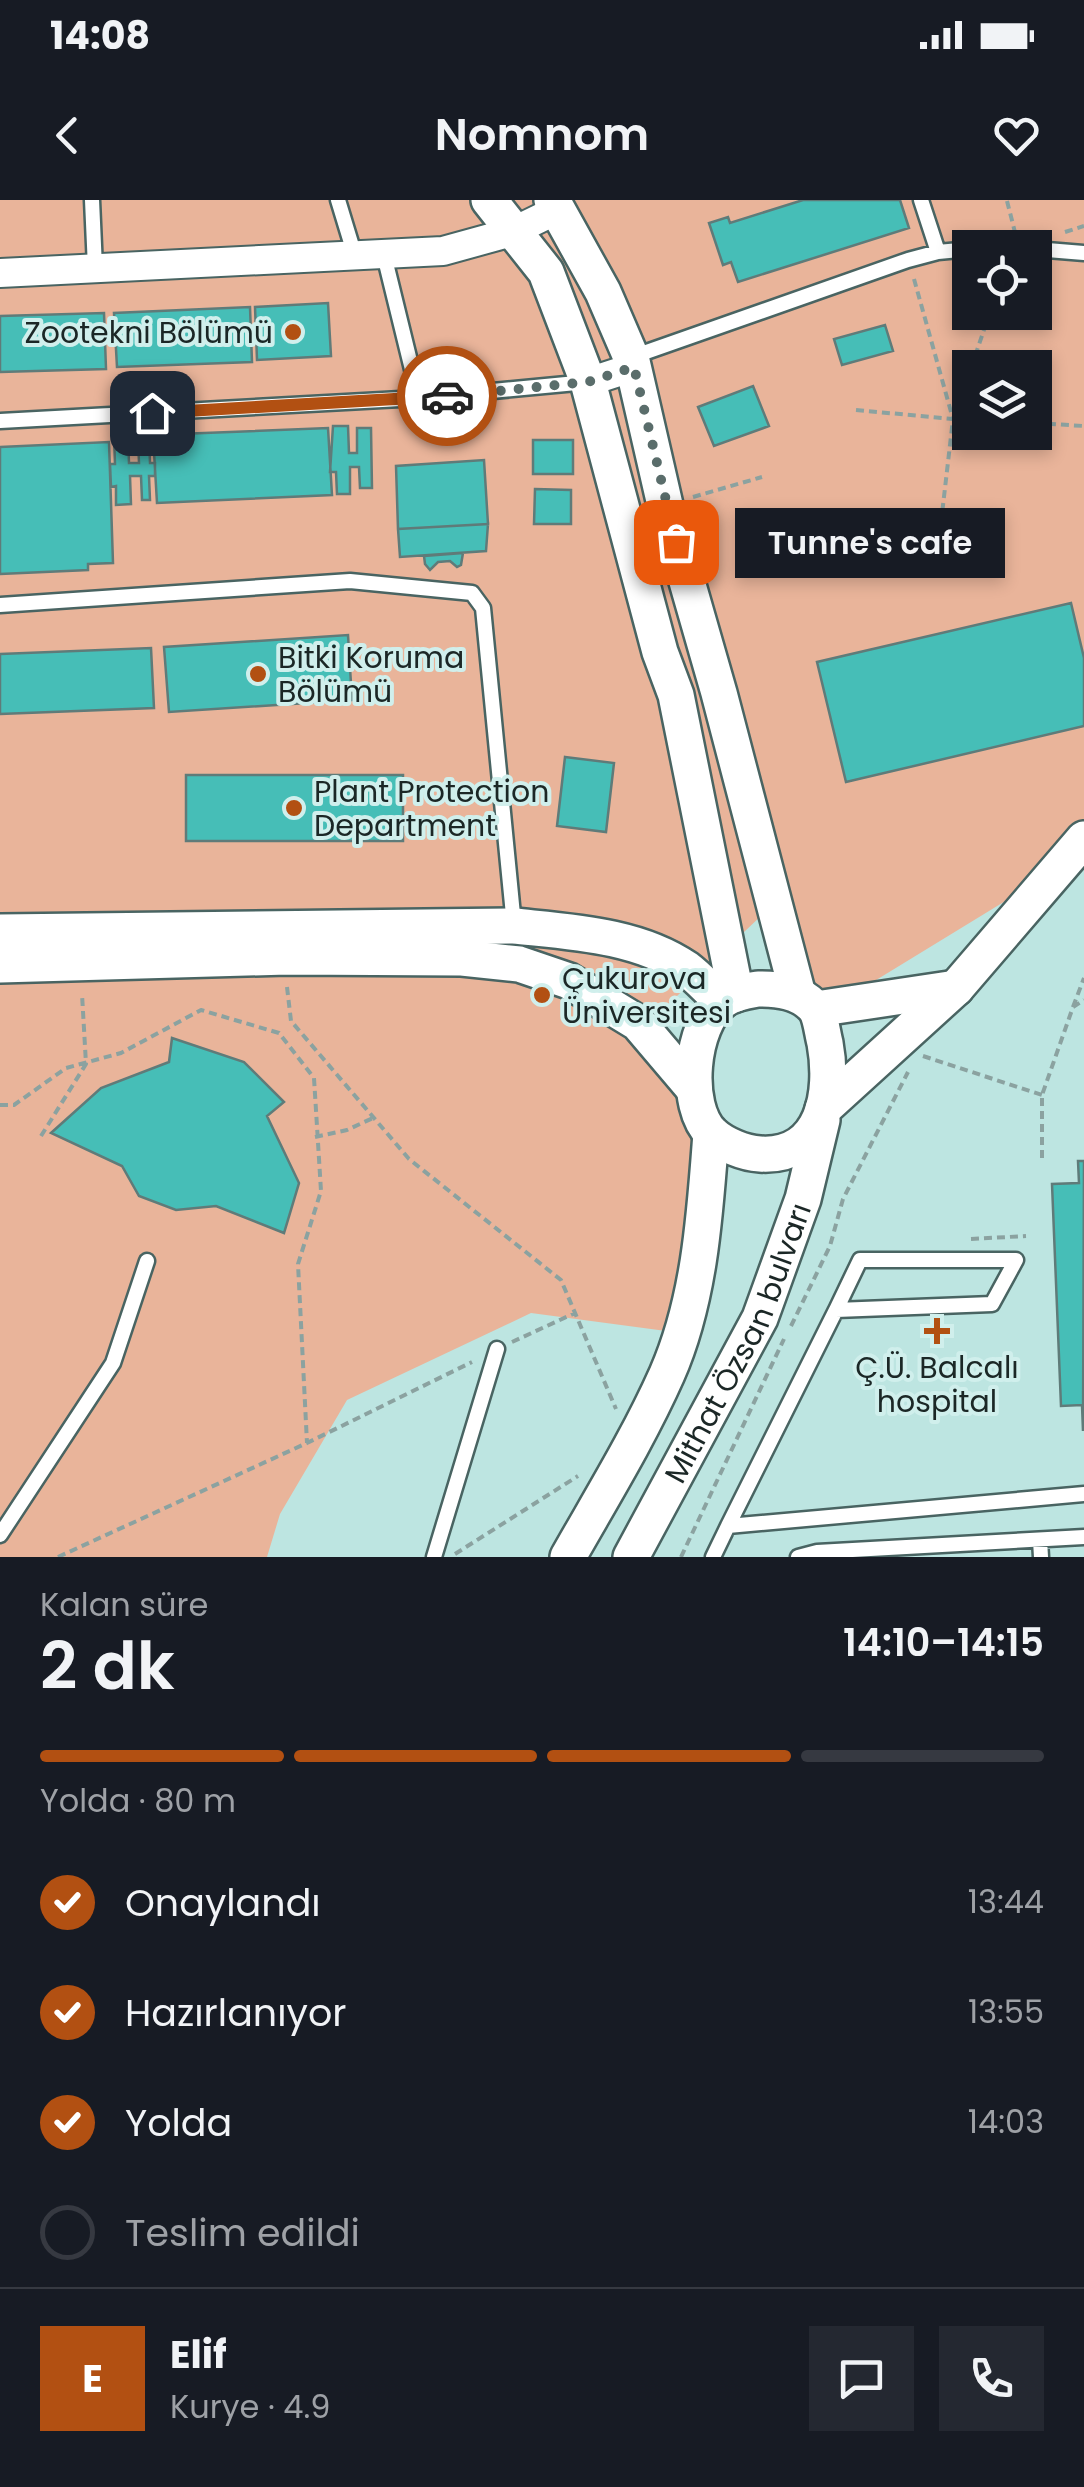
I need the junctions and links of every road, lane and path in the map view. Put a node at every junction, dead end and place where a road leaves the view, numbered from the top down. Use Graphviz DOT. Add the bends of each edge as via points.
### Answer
graph roads {
  1 [pos="92,200"];
  2 [pos="338,200"];
  3 [pos="489,200"];
  4 [pos="921,200"];
  5 [pos="556,205"];
  6 [pos="512,232"];
  7 [pos="952,251"];
  8 [pos="1052,251"];
  9 [pos="938,252"];
  10 [pos="1084,252"];
  11 [pos="384,255"];
  12 [pos="356,256"];
  13 [pos="908,260"];
  14 [pos="95,268"];
  15 [pos="0,272"];
  16 [pos="632,362"];
  17 [pos="588,382"];
  18 [pos="419,398"];
  19 [pos="856,410"];
  20 [pos="952,414"];
  21 [pos="952,418"];
  22 [pos="0,421"];
  23 [pos="1052,424"];
  24 [pos="1084,426"];
  25 [pos="952,427"];
  26 [pos="762,477"];
  27 [pos="665,505"];
  28 [pos="937,557"];
  29 [pos="0,604"];
  30 [pos="1084,839"];
  31 [pos="514,926"];
  32 [pos="0,932"];
  33 [pos="287,958"];
  34 [pos="81,962"];
  35 [pos="0,966"];
  36 [pos="1084,978"];
  37 [pos="956,988"];
  38 [pos="729,998"];
  39 [pos="1084,1000"];
  40 [pos="807,1002"];
  41 [pos="1073,1007"];
  42 [pos="918,1054"];
  43 [pos="86,1064"];
  44 [pos="909,1070"];
  45 [pos="694,1089"];
  46 [pos="1042,1095"];
  47 [pos="0,1105"];
  48 [pos="823,1114"];
  49 [pos="374,1118"];
  50 [pos="710,1132"];
  51 [pos="40,1136"];
  52 [pos="316,1137"];
  53 [pos="1042,1158"];
  54 [pos="147,1261"];
  55 [pos="836,1310"];
  56 [pos="575,1313"];
  57 [pos="497,1349"];
  58 [pos="307,1443"];
  59 [pos="631,1443"];
  60 [pos="582,1474"];
  61 [pos="1084,1494"];
  62 [pos="728,1526"];
  63 [pos="0,1535"];
  64 [pos="1084,1538"];
  65 [pos="1040,1540"];
  66 [pos="989,1550"];
  67 [pos="890,1553"];
  68 [pos="830,1554"];
  69 [pos="58,1557"];
  70 [pos="434,1557"];
  71 [pos="450,1557"];
  72 [pos="568,1557"];
  73 [pos="631,1557"];
  74 [pos="681,1557"];
  75 [pos="713,1557"];
  76 [pos="798,1557"];
  77 [pos="1041,1557"];
  1 -- 14 [label="lane"];
  2 -- 12 [label="lane"];
  3 -- 6 [label="street"];
  4 -- 9 [label="lane"];
  5 -- 6 [label="street"];
  5 -- 16 [label="street"];
  6 -- 11 [label="street" via="443,251"];
  6 -- 17 [label="street" via="546,272"];
  7 -- 9 [label="lane"];
  8 -- 10 [label="lane"];
  9 -- 13 [label="lane"];
  11 -- 12 [label="street"];
  11 -- 18 [label="lane"];
  12 -- 14 [label="street"];
  13 -- 16 [label="lane"];
  13 -- 20 [label="path"];
  14 -- 15 [label="street"];
  16 -- 17 [label="street"];
  16 -- 27 [label="street"];
  17 -- 18 [label="lane"];
  17 -- 38 [label="street" via="676,696"];
  18 -- 22 [label="lane"];
  19 -- 21 [label="path"];
  23 -- 24 [label="path"];
  25 -- 28 [label="path"];
  26 -- 27 [label="path"];
  27 -- 40 [label="street"];
  29 -- 31 [label="lane" via="350,581 472,593 483,608"];
  30 -- 37 [label="street"];
  31 -- 32 [label="street"];
  31 -- 38 [label="street" via="646,949"];
  33 -- 34 [label="street"];
  33 -- 45 [label="street" via="518,964 569,981 638,1023"];
  33 -- 49 [label="path" via="291,1021"];
  34 -- 35 [label="street"];
  34 -- 43 [label="path"];
  36 -- 41 [label="path"];
  37 -- 40 [label="street"];
  37 -- 48 [label="street"];
  38 -- 40 [label="street" via="777,988"];
  38 -- 45 [label="street" via="704,1021"];
  39 -- 41 [label="path"];
  40 -- 48 [label="street" via="826,1053"];
  41 -- 46 [label="path"];
  42 -- 46 [label="path"];
  43 -- 47 [label="path" via="66,1068 14,1105"];
  43 -- 51 [label="path"];
  43 -- 52 [label="path" via="201,1010 278,1033 314,1078"];
  44 -- 74 [label="path" via="843,1199 830,1246"];
  45 -- 50 [label="street"];
  46 -- 53 [label="path"];
  48 -- 50 [label="street" via="802,1143 778,1153 730,1146"];
  48 -- 73 [label="street, Mithat Özsan bulvarı" via="803,1200 760,1318"];
  49 -- 52 [label="path"];
  49 -- 56 [label="path" via="409,1159 562,1280"];
  50 -- 59 [label="street, Mithat Özsan bulvarı" via="692,1292 668,1372"];
  52 -- 58 [label="path" via="322,1191 298,1264"];
  54 -- 63 [label="lane" via="114,1364"];
  55 -- 55 [label="lane" via="992,1304 1016,1260 860,1260"];
  55 -- 62 [label="lane"];
  56 -- 57 [label="path"];
  56 -- 59 [label="path"];
  57 -- 58 [label="path"];
  57 -- 70 [label="lane"];
  58 -- 69 [label="path"];
  59 -- 72 [label="street, Mithat Özsan bulvarı"];
  60 -- 71 [label="path"];
  61 -- 62 [label="lane"];
  62 -- 75 [label="lane"];
  64 -- 65 [label="lane"];
  65 -- 66 [label="lane"];
  65 -- 77 [label="lane"];
  66 -- 67 [label="lane"];
  67 -- 68 [label="lane"];
  68 -- 76 [label="lane"];
}
